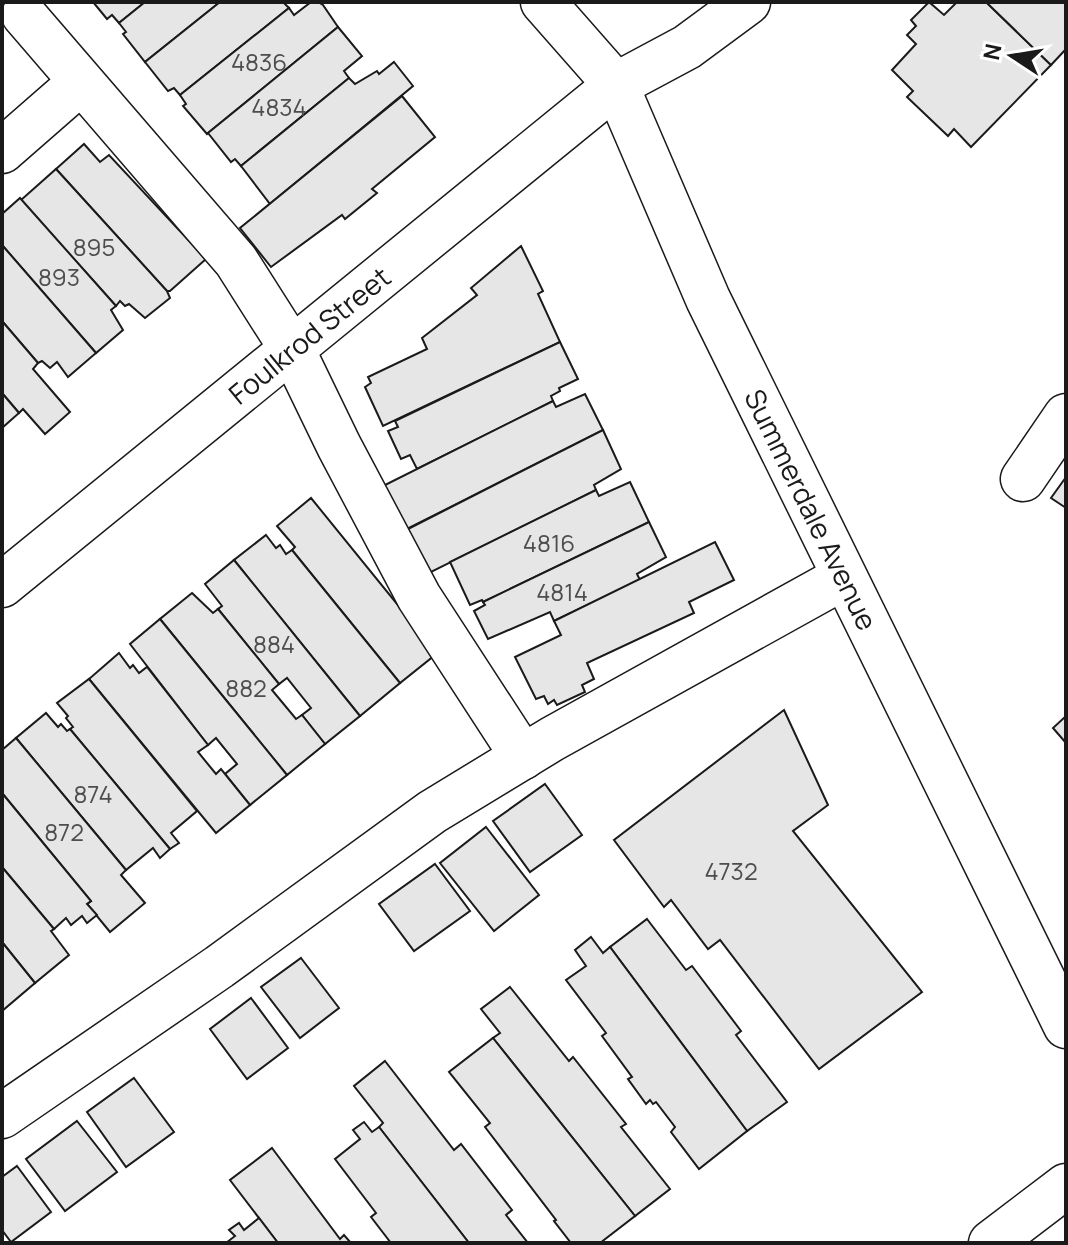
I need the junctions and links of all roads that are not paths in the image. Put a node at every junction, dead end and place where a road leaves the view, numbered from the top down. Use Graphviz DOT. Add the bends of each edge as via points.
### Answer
graph roads {
  1 [pos="543,2"];
  2 [pos="748,2"];
  3 [pos="24,15"];
  4 [pos="81,82"];
  5 [pos="616,85"];
  6 [pos="2,151"];
  7 [pos="292,349"];
  8 [pos="1066,416"];
  9 [pos="1023,479"];
  10 [pos="844,577"];
  11 [pos="2,585"];
  12 [pos="523,757"];
  13 [pos="1066,1026"];
  14 [pos="2,1116"];
  15 [pos="1066,1186"];
  16 [pos="991,1243"];
  1 -- 5 [label="main road, Summerdale Avenue"];
  2 -- 5 [label="main road, Foulkrod Street" via="687,47"];
  3 -- 4 [label="main road"];
  4 -- 6 [label="main road"];
  4 -- 7 [label="main road" via="236,261"];
  5 -- 7 [label="main road, Foulkrod Street"];
  5 -- 10 [label="main road, Summerdale Avenue" via="708,299"];
  7 -- 11 [label="main road, Foulkrod Street"];
  7 -- 12 [label="main road" via="419,597"];
  8 -- 9 [label="main road"];
  10 -- 12 [label="main road"];
  10 -- 13 [label="main road, Summerdale Avenue"];
  12 -- 14 [label="main road" via="432,812"];
  15 -- 16 [label="main road"];
}
